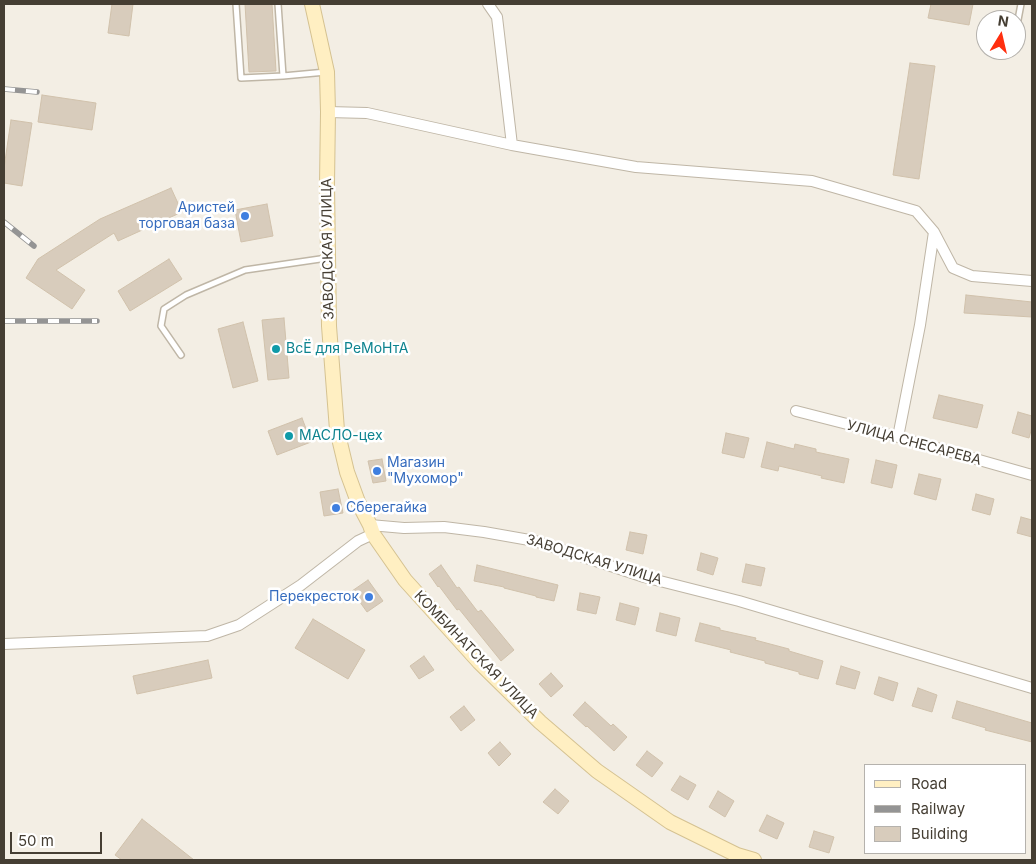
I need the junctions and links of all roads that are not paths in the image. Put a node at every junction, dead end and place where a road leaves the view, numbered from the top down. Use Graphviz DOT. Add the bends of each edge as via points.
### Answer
graph roads {
  1 [pos="236,4"];
  2 [pos="278,4"];
  3 [pos="312,4"];
  4 [pos="488,4"];
  5 [pos="327,72"];
  6 [pos="283,76"];
  7 [pos="328,112"];
  8 [pos="512,145"];
  9 [pos="934,232"];
  10 [pos="328,258"];
  11 [pos="1032,281"];
  12 [pos="182,355"];
  13 [pos="796,411"];
  14 [pos="898,438"];
  15 [pos="1032,475"];
  16 [pos="371,530"];
  17 [pos="4,644"];
  18 [pos="1032,688"];
  19 [pos="754,860"];
  1 -- 6 [label="lane" via="241,78"];
  2 -- 6 [label="lane"];
  3 -- 5 [label="main road, ЗАВОДСКАЯ УЛИЦА"];
  4 -- 8 [label="street" via="497,17"];
  5 -- 6 [label="lane"];
  5 -- 7 [label="main road, ЗАВОДСКАЯ УЛИЦА"];
  7 -- 8 [label="street" via="367,113"];
  7 -- 10 [label="main road, ЗАВОДСКАЯ УЛИЦА"];
  8 -- 9 [label="street" via="636,167 812,181 916,211"];
  9 -- 11 [label="street" via="953,268 972,276"];
  9 -- 14 [label="street"];
  10 -- 12 [label="lane" via="245,270 186,295 164,309 162,326"];
  10 -- 16 [label="main road, ЗАВОДСКАЯ УЛИЦА" via="329,326 337,430 347,472"];
  13 -- 14 [label="street, УЛИЦА СНЕСАРЕВА"];
  14 -- 15 [label="street, УЛИЦА СНЕСАРЕВА"];
  16 -- 17 [label="street" via="301,584 239,625 207,636"];
  16 -- 18 [label="street, ЗАВОДСКАЯ УЛИЦА" via="444,527 535,541 644,577 739,601"];
  16 -- 19 [label="main road, КОМБИНАТСКАЯ УЛИЦА" via="405,580 479,662 540,722 597,771 670,822"];
}
